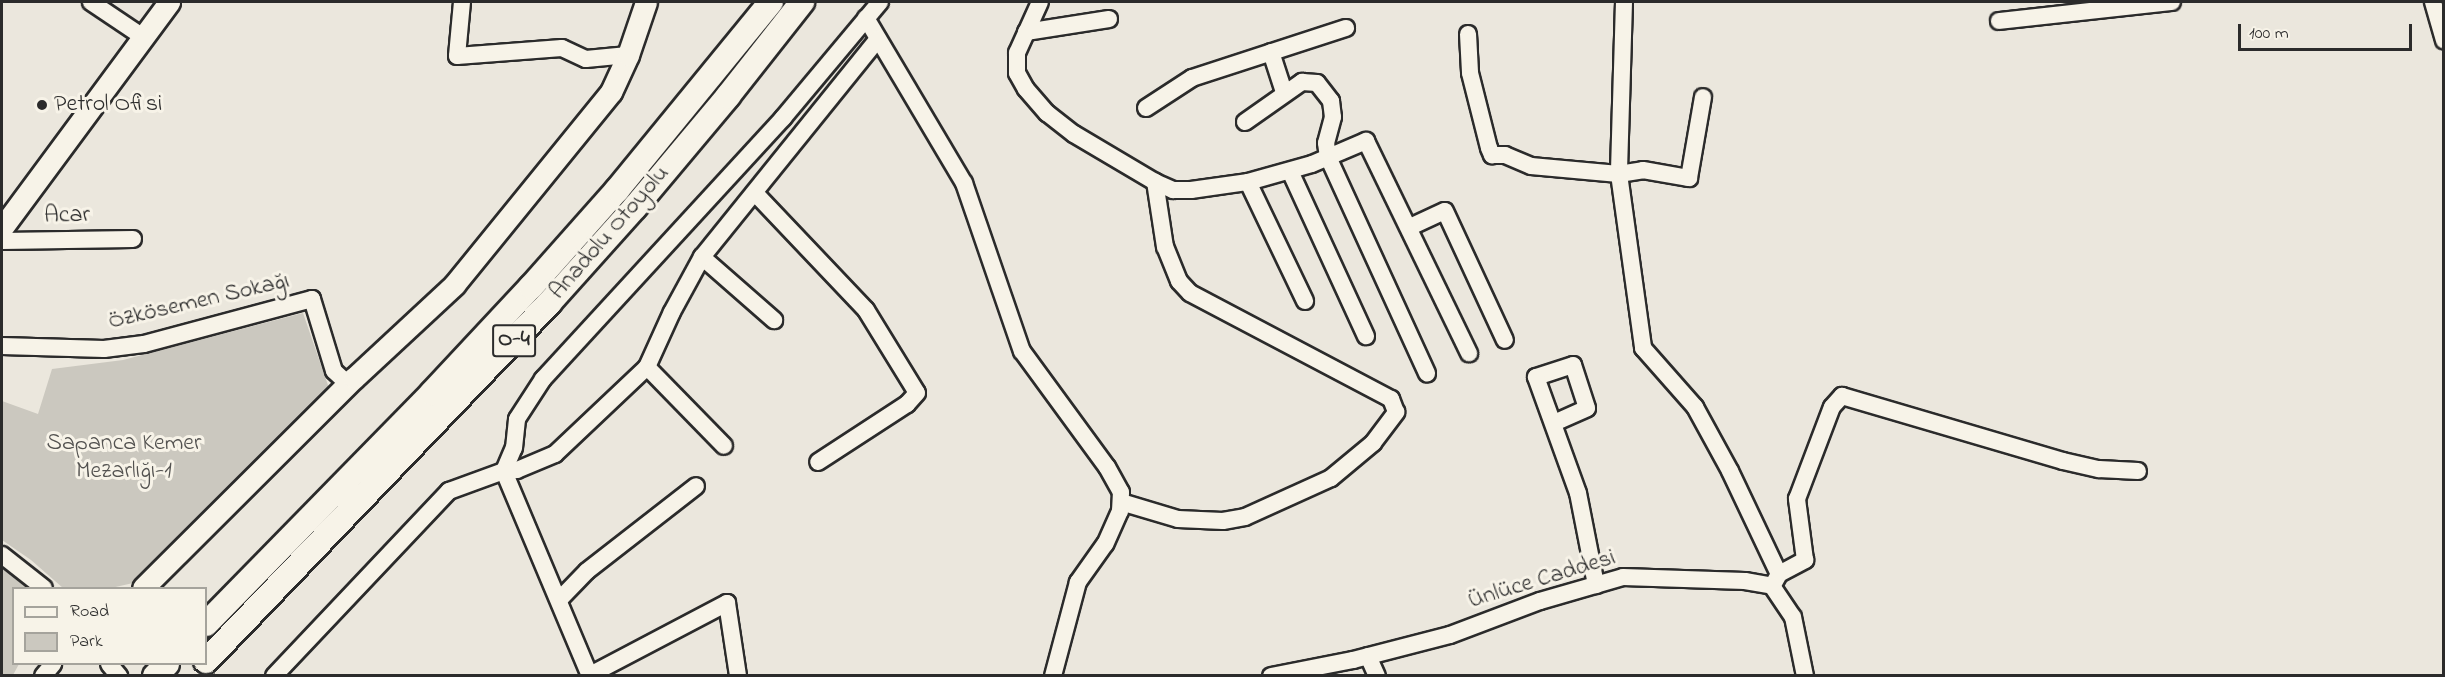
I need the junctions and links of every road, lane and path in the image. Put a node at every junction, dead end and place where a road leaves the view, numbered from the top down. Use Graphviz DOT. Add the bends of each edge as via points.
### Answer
graph roads {
  1 [pos="91,2"];
  2 [pos="169,2"];
  3 [pos="462,2"];
  4 [pos="646,2"];
  5 [pos="771,2"];
  6 [pos="802,2"];
  7 [pos="880,2"];
  8 [pos="1040,2"];
  9 [pos="1624,2"];
  10 [pos="2172,2"];
  11 [pos="2437,4"];
  12 [pos="866,18"];
  13 [pos="1109,19"];
  14 [pos="1999,21"];
  15 [pos="1346,27"];
  16 [pos="1026,32"];
  17 [pos="1468,34"];
  18 [pos="143,37"];
  19 [pos="878,39"];
  20 [pos="2444,40"];
  21 [pos="1272,52"];
  22 [pos="628,55"];
  23 [pos="1284,92"];
  24 [pos="1703,97"];
  25 [pos="1146,108"];
  26 [pos="1245,123"];
  27 [pos="1328,158"];
  28 [pos="1290,171"];
  29 [pos="1619,174"];
  30 [pos="1155,182"];
  31 [pos="1248,182"];
  32 [pos="755,194"];
  33 [pos="1410,227"];
  34 [pos="2,228"];
  35 [pos="134,239"];
  36 [pos="2,241"];
  37 [pos="702,257"];
  38 [pos="1305,301"];
  39 [pos="774,320"];
  40 [pos="1366,336"];
  41 [pos="1505,340"];
  42 [pos="2,346"];
  43 [pos="1469,353"];
  44 [pos="647,367"];
  45 [pos="1427,373"];
  46 [pos="348,384"];
  47 [pos="1554,423"];
  48 [pos="724,446"];
  49 [pos="818,462"];
  50 [pos="504,471"];
  51 [pos="2138,471"];
  52 [pos="696,486"];
  53 [pos="1121,502"];
  54 [pos="2,555"];
  55 [pos="1776,580"];
  56 [pos="41,585"];
  57 [pos="1596,585"];
  58 [pos="143,587"];
  59 [pos="559,600"];
  60 [pos="207,623"];
  61 [pos="1368,656"];
  62 [pos="207,659"];
  63 [pos="274,675"];
  64 [pos="590,675"];
  65 [pos="738,675"];
  66 [pos="1053,675"];
  67 [pos="1271,675"];
  68 [pos="1377,675"];
  69 [pos="1805,675"];
  1 -- 18 [label="street"];
  2 -- 18 [label="main road"];
  3 -- 22 [label="street" via="457,56 562,48 586,59"];
  4 -- 22 [label="main road"];
  5 -- 60 [label="highway, Anadolu Otoyolu / O-4" via="617,190 531,287"];
  6 -- 62 [label="highway, Anadolu Otoyolu / O-4" via="714,113 549,303"];
  7 -- 12 [label="street"];
  8 -- 16 [label="street"];
  9 -- 29 [label="street"];
  10 -- 14 [label="street"];
  11 -- 20 [label="street"];
  12 -- 19 [label="street"];
  12 -- 50 [label="street" via="783,118 543,379 517,419 514,448"];
  13 -- 16 [label="street"];
  15 -- 21 [label="street"];
  16 -- 30 [label="street" via="1016,65 1026,89 1047,113 1074,134"];
  17 -- 29 [label="street" via="1476,105 1492,154 1531,166"];
  18 -- 34 [label="main road"];
  19 -- 32 [label="street"];
  19 -- 53 [label="street" via="964,183 1022,351 1107,466 1121,492"];
  21 -- 23 [label="street"];
  21 -- 25 [label="street" via="1192,78"];
  22 -- 46 [label="main road" via="611,93 454,285"];
  23 -- 26 [label="street"];
  23 -- 27 [label="street" via="1302,82 1317,83 1331,101"];
  24 -- 29 [label="street" via="1689,178 1643,170"];
  27 -- 28 [label="street"];
  27 -- 33 [label="street" via="1366,141"];
  27 -- 45 [label="street"];
  28 -- 31 [label="street"];
  28 -- 40 [label="street"];
  29 -- 55 [label="street" via="1643,348 1695,407 1730,471"];
  30 -- 31 [label="street" via="1173,190"];
  30 -- 53 [label="street" via="1165,247 1179,281 1190,292 1391,399 1396,412 1373,443 1331,478 1245,517 1223,521 1178,519"];
  31 -- 38 [label="street"];
  32 -- 37 [label="street"];
  32 -- 49 [label="street" via="866,310 917,393 907,404"];
  33 -- 41 [label="street" via="1445,211"];
  33 -- 43 [label="street"];
  35 -- 36 [label="street, Acar"];
  37 -- 39 [label="street"];
  37 -- 44 [label="street"];
  42 -- 46 [label="street, Özkösemen Sokağı" via="104,349 144,344 312,299 334,370"];
  44 -- 48 [label="street"];
  44 -- 50 [label="street" via="555,454 517,470"];
  46 -- 58 [label="main road"];
  47 -- 57 [label="street" via="1578,493"];
  50 -- 59 [label="street"];
  50 -- 63 [label="street" via="449,491"];
  51 -- 55 [label="street" via="2099,470 2063,461 1842,396 1832,407 1797,499 1805,560"];
  52 -- 59 [label="street" via="587,571"];
  53 -- 66 [label="street" via="1105,544 1078,582"];
  54 -- 56 [label="street"];
  55 -- 57 [label="street, Ünlüce Caddesi" via="1623,577"];
  55 -- 69 [label="street" via="1793,617"];
  57 -- 61 [label="street, Ünlüce Caddesi" via="1450,635"];
  59 -- 64 [label="street"];
  61 -- 67 [label="street, Ünlüce Caddesi"];
  61 -- 68 [label="street"];
  64 -- 65 [label="street" via="728,603"];
}
